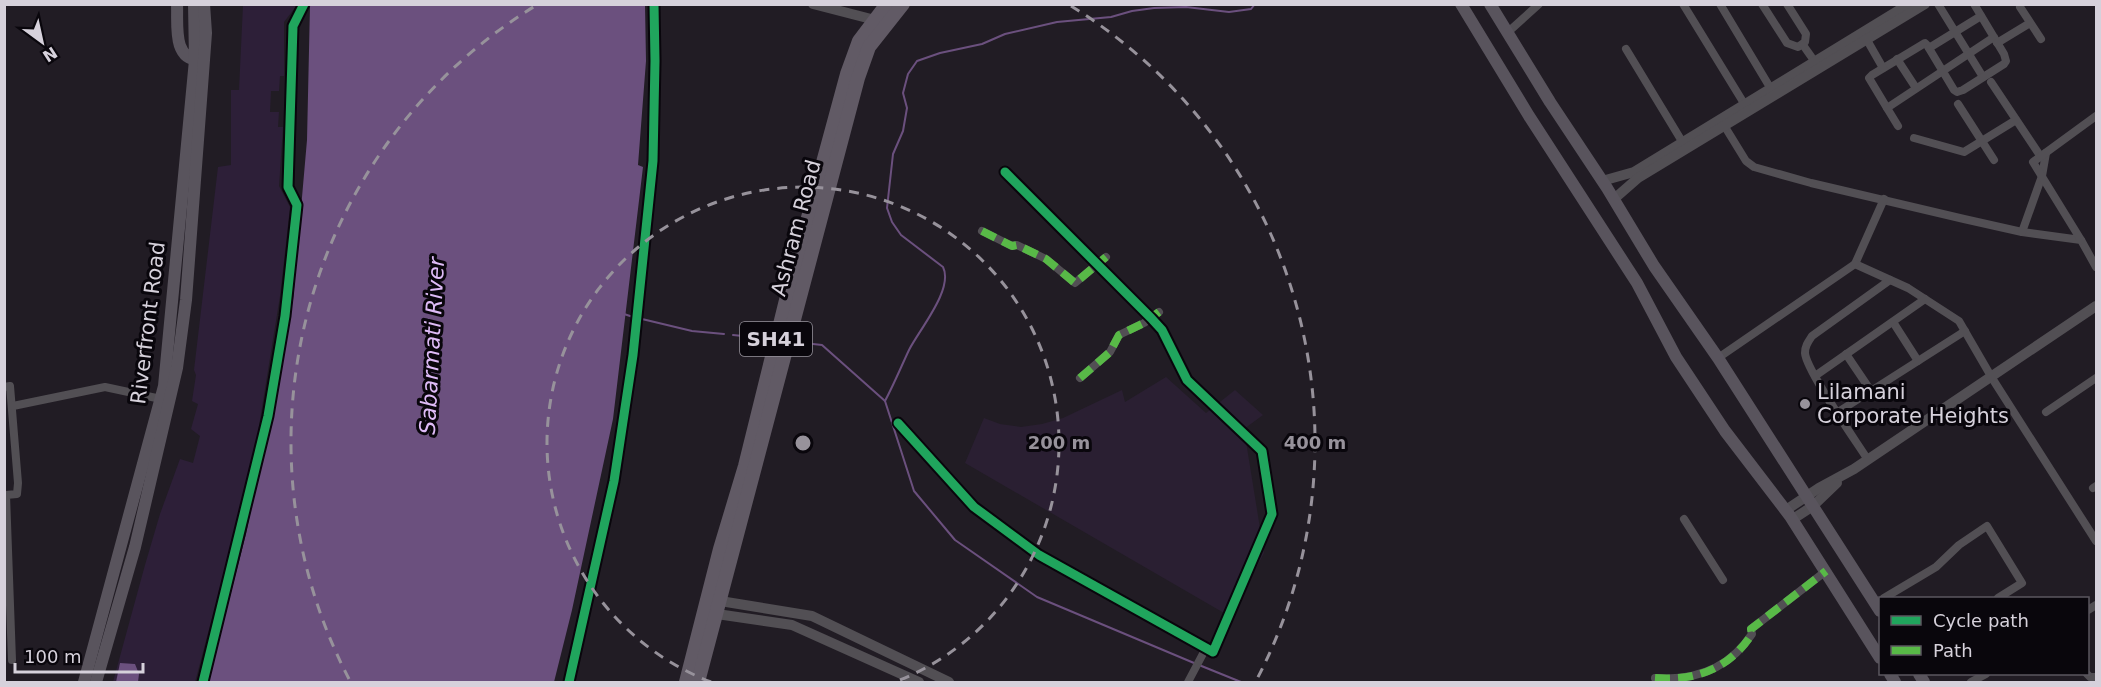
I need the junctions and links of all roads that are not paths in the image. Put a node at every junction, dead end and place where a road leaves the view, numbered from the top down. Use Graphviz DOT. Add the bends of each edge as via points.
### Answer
graph roads {
  1 [pos="177,4"];
  2 [pos="194,4"];
  3 [pos="204,4"];
  4 [pos="813,4"];
  5 [pos="887,4"];
  6 [pos="903,4"];
  7 [pos="1461,4"];
  8 [pos="1490,4"];
  9 [pos="1539,4"];
  10 [pos="1683,4"];
  11 [pos="1720,4"];
  12 [pos="1762,4"];
  13 [pos="1787,4"];
  14 [pos="1925,4"];
  15 [pos="1938,4"];
  16 [pos="1974,4"];
  17 [pos="1901,7"];
  18 [pos="2020,7"];
  19 [pos="1981,16"];
  20 [pos="2030,22"];
  21 [pos="880,23"];
  22 [pos="201,32"];
  23 [pos="1955,32"];
  24 [pos="1507,33"];
  25 [pos="2041,39"];
  26 [pos="1867,40"];
  27 [pos="1995,40"];
  28 [pos="1803,45"];
  29 [pos="1929,48"];
  30 [pos="1626,50"];
  31 [pos="1969,54"];
  32 [pos="1897,59"];
  33 [pos="199,60"];
  34 [pos="1815,62"];
  35 [pos="1883,68"];
  36 [pos="1942,70"];
  37 [pos="1987,79"];
  38 [pos="1916,88"];
  39 [pos="1771,89"];
  40 [pos="1958,104"];
  41 [pos="1745,105"];
  42 [pos="1887,108"];
  43 [pos="2097,116"];
  44 [pos="2016,120"];
  45 [pos="1722,123"];
  46 [pos="1898,126"];
  47 [pos="1914,138"];
  48 [pos="1982,142"];
  49 [pos="1683,143"];
  50 [pos="2043,155"];
  51 [pos="1994,160"];
  52 [pos="1005,172"];
  53 [pos="2042,176"];
  54 [pos="1602,181"];
  55 [pos="1614,199"];
  56 [pos="1884,199"];
  57 [pos="982,231"];
  58 [pos="2022,232"];
  59 [pos="2080,240"];
  60 [pos="1106,257"];
  61 [pos="1855,264"];
  62 [pos="1097,266"];
  63 [pos="2097,267"];
  64 [pos="1890,280"];
  65 [pos="1925,299"];
  66 [pos="2097,306"];
  67 [pos="1155,315"];
  68 [pos="1893,321"];
  69 [pos="1965,331"];
  70 [pos="1846,354"];
  71 [pos="1718,358"];
  72 [pos="1918,361"];
  73 [pos="1815,376"];
  74 [pos="1080,378"];
  75 [pos="1992,378"];
  76 [pos="2097,378"];
  77 [pos="4,387"];
  78 [pos="1871,391"];
  79 [pos="161,399"];
  80 [pos="13,406"];
  81 [pos="1838,412"];
  82 [pos="2046,412"];
  83 [pos="898,423"];
  84 [pos="1868,460"];
  85 [pos="5,495"];
  86 [pos="1810,500"];
  87 [pos="1789,514"];
  88 [pos="1684,519"];
  89 [pos="2097,542"];
  90 [pos="1826,571"];
  91 [pos="1723,580"];
  92 [pos="1889,597"];
  93 [pos="2000,597"];
  94 [pos="1879,602"];
  95 [pos="711,606"];
  96 [pos="1206,648"];
  97 [pos="1879,655"];
  98 [pos="12,660"];
  99 [pos="1655,678"];
  100 [pos="84,682"];
  101 [pos="96,682"];
  102 [pos="686,682"];
  103 [pos="698,682"];
  104 [pos="919,682"];
  105 [pos="949,682"];
  106 [pos="1188,682"];
  1 -- 33 [label="main road" via="183,55"];
  2 -- 22 [label="main road"];
  3 -- 22 [label="main road"];
  4 -- 21 [label="street"];
  5 -- 21 [label="main road, Ashram Road"];
  6 -- 21 [label="main road, Ashram Road"];
  7 -- 87 [label="main road" via="1637,283 1676,357 1725,431"];
  8 -- 24 [label="main road"];
  9 -- 24 [label="street"];
  10 -- 41 [label="street"];
  11 -- 39 [label="street"];
  12 -- 28 [label="street" via="1787,43"];
  13 -- 28 [label="street" via="1806,34"];
  14 -- 26 [label="street"];
  15 -- 23 [label="street"];
  16 -- 19 [label="street"];
  17 -- 34 [label="street"];
  18 -- 20 [label="street"];
  19 -- 23 [label="street"];
  19 -- 27 [label="street"];
  20 -- 25 [label="street"];
  20 -- 27 [label="street"];
  21 -- 95 [label="main road, Ashram Road" via="858,78 756,469"];
  22 -- 33 [label="main road, Riverfront Road"];
  23 -- 29 [label="street"];
  23 -- 31 [label="street"];
  24 -- 54 [label="main road"];
  26 -- 35 [label="street"];
  26 -- 45 [label="street"];
  27 -- 31 [label="street"];
  27 -- 37 [label="street" via="2006,61"];
  28 -- 34 [label="street"];
  29 -- 32 [label="street" via="1922,43"];
  29 -- 36 [label="street"];
  30 -- 49 [label="street"];
  31 -- 36 [label="street"];
  31 -- 37 [label="street"];
  32 -- 35 [label="street"];
  32 -- 38 [label="street"];
  33 -- 79 [label="main road, Riverfront Road"];
  33 -- 101 [label="main road, Riverfront Road" via="186,300 177,368 135,547"];
  34 -- 39 [label="street"];
  35 -- 42 [label="street" via="1869,81"];
  36 -- 37 [label="street" via="1960,93"];
  36 -- 38 [label="street"];
  37 -- 44 [label="street"];
  38 -- 42 [label="street"];
  39 -- 41 [label="street"];
  40 -- 48 [label="street"];
  41 -- 45 [label="street"];
  42 -- 46 [label="street"];
  43 -- 50 [label="street"];
  44 -- 48 [label="street"];
  44 -- 50 [label="street"];
  45 -- 49 [label="street"];
  45 -- 55 [label="street" via="1638,178"];
  45 -- 56 [label="street" via="1746,161 1755,167"];
  47 -- 48 [label="street" via="1964,152"];
  48 -- 51 [label="street"];
  49 -- 54 [label="street" via="1634,172"];
  50 -- 53 [label="street"];
  52 -- 62 [label="street"];
  53 -- 58 [label="street"];
  53 -- 59 [label="street"];
  54 -- 55 [label="main road"];
  55 -- 71 [label="main road" via="1654,266"];
  56 -- 58 [label="street"];
  56 -- 61 [label="street"];
  57 -- 62 [label="street" via="1046,259 1076,283"];
  58 -- 59 [label="street"];
  59 -- 63 [label="street"];
  60 -- 62 [label="street"];
  61 -- 64 [label="street"];
  61 -- 71 [label="street"];
  62 -- 67 [label="street"];
  64 -- 65 [label="street"];
  64 -- 73 [label="street" via="1812,336 1805,351"];
  65 -- 68 [label="street"];
  65 -- 69 [label="street" via="1959,321"];
  66 -- 75 [label="street"];
  67 -- 74 [label="street" via="1119,335 1110,352"];
  67 -- 96 [label="street" via="1187,380 1262,451 1272,514 1213,652"];
  68 -- 70 [label="street"];
  68 -- 72 [label="street"];
  69 -- 72 [label="street"];
  69 -- 75 [label="street"];
  70 -- 73 [label="street"];
  70 -- 78 [label="street"];
  71 -- 86 [label="main road"];
  72 -- 78 [label="street"];
  73 -- 81 [label="street"];
  75 -- 84 [label="street"];
  75 -- 89 [label="street"];
  76 -- 82 [label="street"];
  77 -- 80 [label="street" via="10,386"];
  78 -- 81 [label="street"];
  79 -- 80 [label="street" via="105,387"];
  79 -- 100 [label="main road, Riverfront Road"];
  80 -- 85 [label="street" via="18,483 17,494"];
  81 -- 84 [label="street"];
  83 -- 96 [label="street" via="974,507 1030,548"];
  84 -- 86 [label="street"];
  85 -- 98 [label="street"];
  86 -- 87 [label="street"];
  86 -- 94 [label="main road"];
  87 -- 90 [label="main road"];
  88 -- 91 [label="street"];
  90 -- 97 [label="main road"];
  90 -- 99 [label="street" via="1751,629 1744,646 1704,674"];
  92 -- 93 [label="street" via="1936,567 1987,526 2022,583"];
  95 -- 102 [label="main road, Ashram Road"];
  95 -- 103 [label="main road, Ashram Road"];
  95 -- 104 [label="street" via="792,626"];
  95 -- 105 [label="street" via="812,616"];
  96 -- 106 [label="street"];
}
